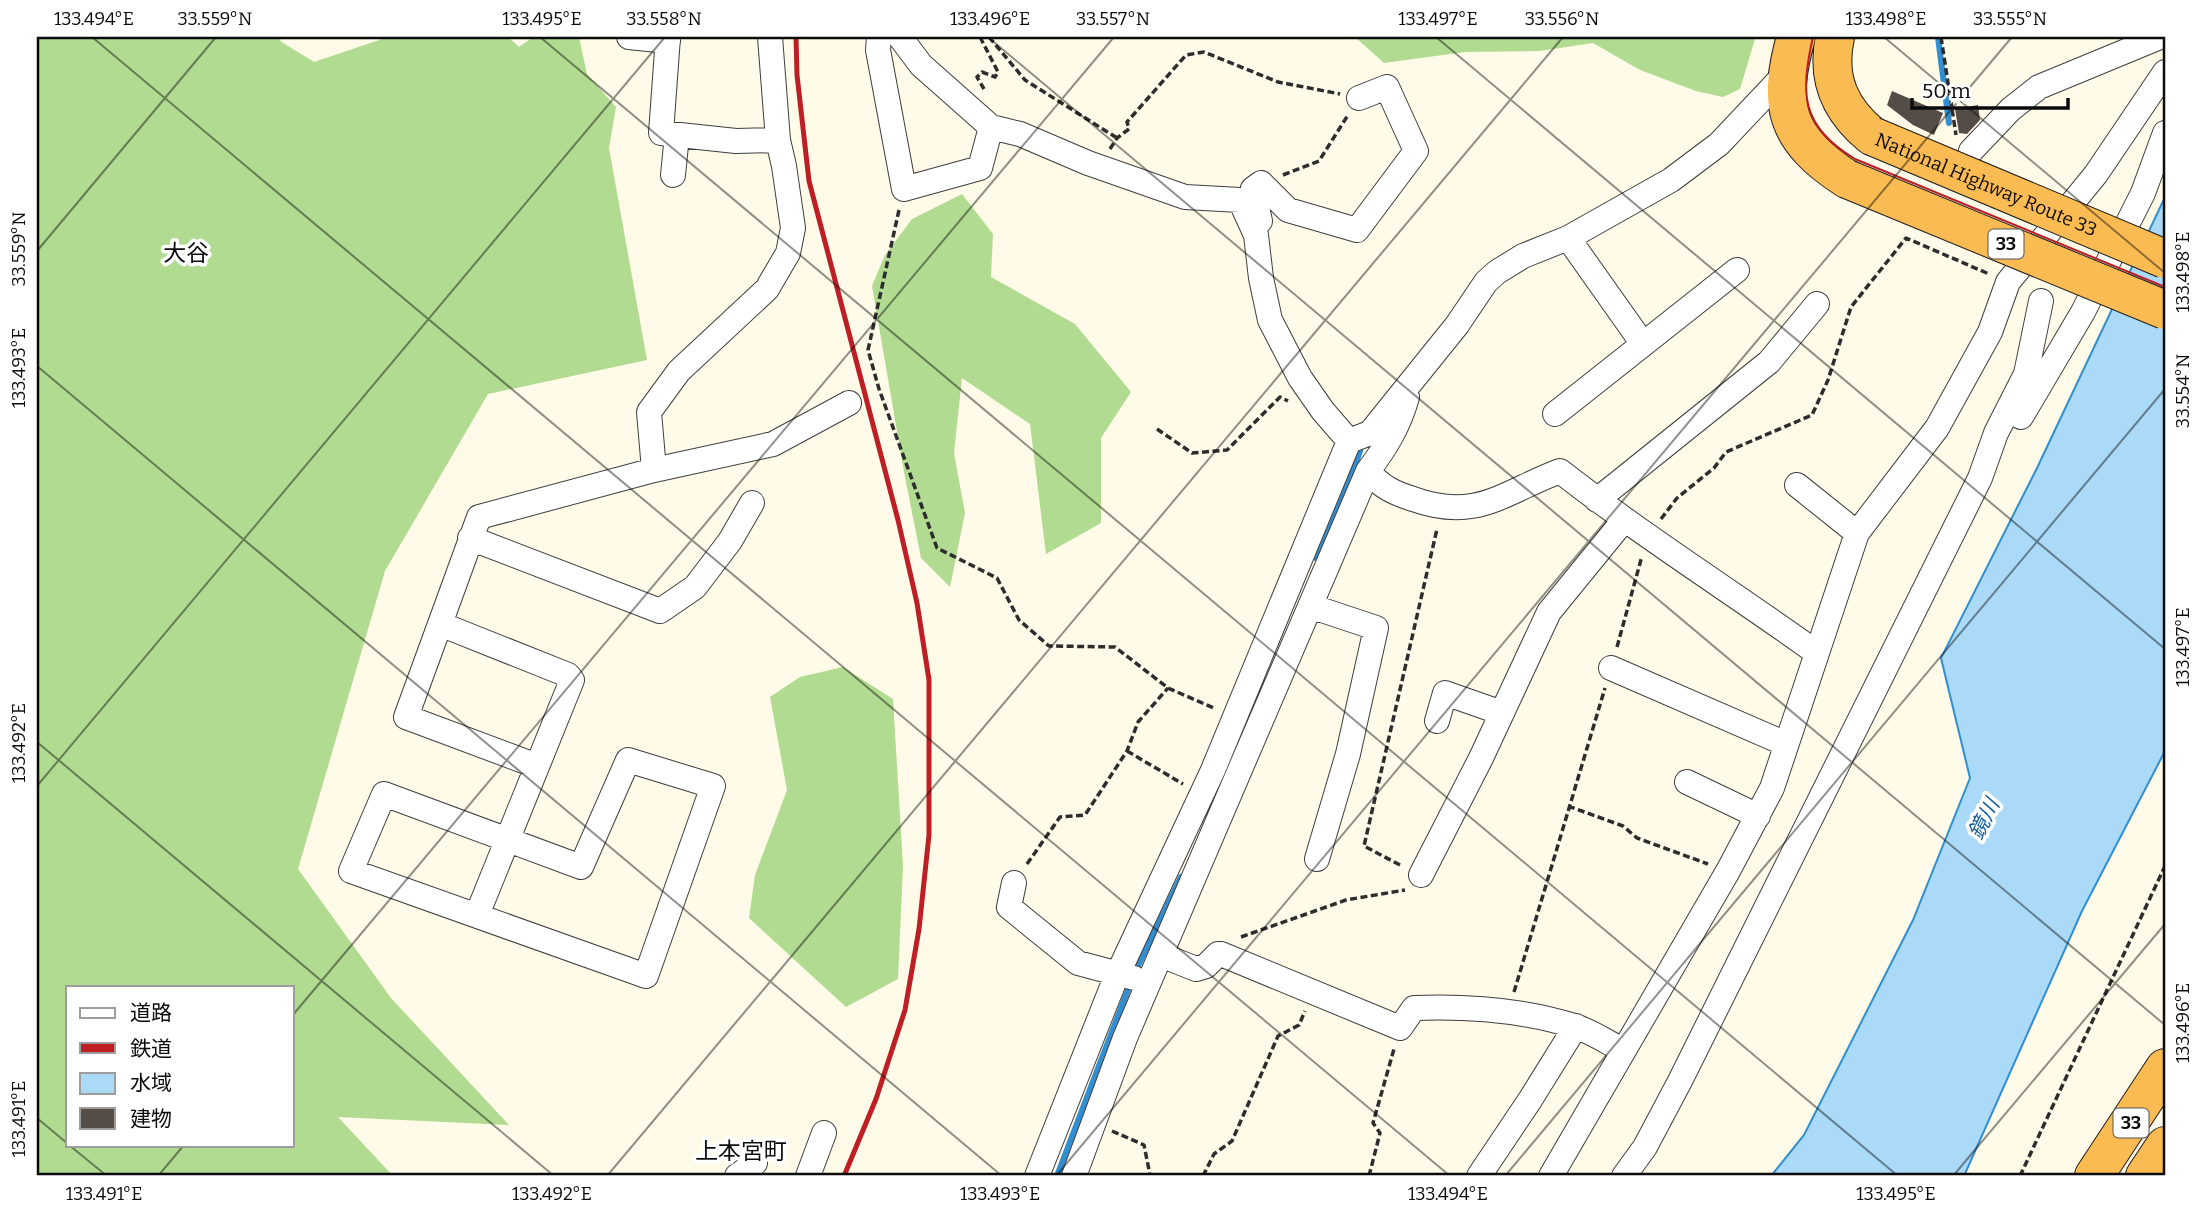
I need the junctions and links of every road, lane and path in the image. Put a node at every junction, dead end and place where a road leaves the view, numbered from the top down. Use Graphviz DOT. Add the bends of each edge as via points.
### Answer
graph roads {
  1 [pos="629,37"];
  2 [pos="770,37"];
  3 [pos="879,37"];
  4 [pos="900,37"];
  5 [pos="980,37"];
  6 [pos="989,37"];
  7 [pos="1835,37"];
  8 [pos="2160,37"];
  9 [pos="668,39"];
  10 [pos="1791,54"];
  11 [pos="2165,72"];
  12 [pos="1359,98"];
  13 [pos="999,129"];
  14 [pos="2165,133"];
  15 [pos="677,135"];
  16 [pos="1117,138"];
  17 [pos="778,139"];
  18 [pos="1971,151"];
  19 [pos="1100,167"];
  20 [pos="673,175"];
  21 [pos="1261,183"];
  22 [pos="904,189"];
  23 [pos="1569,238"];
  24 [pos="2165,258"];
  25 [pos="1737,270"];
  26 [pos="2008,282"];
  27 [pos="1265,295"];
  28 [pos="2041,301"];
  29 [pos="1817,303"];
  30 [pos="2165,310"];
  31 [pos="1643,344"];
  32 [pos="1410,383"];
  33 [pos="849,403"];
  34 [pos="1323,411"];
  35 [pos="1555,414"];
  36 [pos="1157,429"];
  37 [pos="1349,440"];
  38 [pos="654,470"];
  39 [pos="1368,471"];
  40 [pos="1980,478"];
  41 [pos="1797,485"];
  42 [pos="1597,500"];
  43 [pos="752,503"];
  44 [pos="1441,509"];
  45 [pos="1625,520"];
  46 [pos="1857,533"];
  47 [pos="1648,535"];
  48 [pos="470,538"];
  49 [pos="1310,606"];
  50 [pos="440,624"];
  51 [pos="1817,653"];
  52 [pos="1611,668"];
  53 [pos="1168,688"];
  54 [pos="1502,713"];
  55 [pos="1234,717"];
  56 [pos="1437,720"];
  57 [pos="1786,744"];
  58 [pos="1127,751"];
  59 [pos="537,766"];
  60 [pos="1686,782"];
  61 [pos="1202,795"];
  62 [pos="1568,806"];
  63 [pos="1758,816"];
  64 [pos="508,839"];
  65 [pos="1317,859"];
  66 [pos="2165,866"];
  67 [pos="1728,871"];
  68 [pos="1421,875"];
  69 [pos="1014,883"];
  70 [pos="1178,912"];
  71 [pos="477,915"];
  72 [pos="1221,954"];
  73 [pos="1161,955"];
  74 [pos="1129,977"];
  75 [pos="1314,993"];
  76 [pos="1509,1012"];
  77 [pos="1576,1026"];
  78 [pos="1400,1028"];
  79 [pos="1622,1050"];
  80 [pos="2165,1068"];
  81 [pos="1094,1122"];
  82 [pos="824,1133"];
  83 [pos="2165,1146"];
  84 [pos="1205,1175"];
  85 [pos="808,1176"];
  86 [pos="1037,1176"];
  87 [pos="1074,1176"];
  88 [pos="1152,1176"];
  89 [pos="1369,1176"];
  90 [pos="1479,1176"];
  91 [pos="1550,1176"];
  92 [pos="1624,1176"];
  93 [pos="2020,1176"];
  94 [pos="2094,1176"];
  95 [pos="2145,1176"];
  1 -- 9 [label="street"];
  2 -- 17 [label="street"];
  3 -- 22 [label="street"];
  4 -- 13 [label="street" via="921,65"];
  5 -- 13 [label="path" via="998,72 995,77 982,72 977,77"];
  6 -- 16 [label="path" via="1025,80"];
  7 -- 24 [label="highway, National Highway Route 33 / 33, bridge" via="1833,74 1839,96 1855,122 1872,136"];
  8 -- 18 [label="street" via="2039,88 2011,109"];
  9 -- 15 [label="street" via="661,133"];
  10 -- 23 [label="street" via="1719,144 1671,180"];
  10 -- 30 [label="highway, 33, bridge" via="1786,96 1793,123 1823,164 1847,179"];
  11 -- 26 [label="street" via="2096,174"];
  12 -- 16 [label="path" via="1278,82 1204,52 1186,55"];
  12 -- 21 [label="path" via="1319,161"];
  12 -- 21 [label="street" via="1387,88 1416,151 1357,230 1289,211"];
  13 -- 19 [label="street"];
  13 -- 22 [label="street" via="980,168"];
  14 -- 40 [label="street" via="2143,193 2083,312 2007,442"];
  15 -- 17 [label="street" via="736,141"];
  15 -- 20 [label="street"];
  16 -- 19 [label="path"];
  17 -- 38 [label="street" via="793,229 788,253 767,289 679,371 649,412"];
  19 -- 27 [label="street" via="1185,197 1240,200 1256,235"];
  21 -- 27 [label="street" via="1253,189 1273,279"];
  22 -- 53 [label="path" via="868,350 937,548 998,578 1019,620 1049,646 1115,647"];
  23 -- 31 [label="street"];
  23 -- 32 [label="street" via="1510,262 1486,282"];
  25 -- 31 [label="street"];
  26 -- 46 [label="street" via="1990,332 1937,428"];
  26 -- 47 [label="path" via="1906,238 1851,307 1812,415 1726,452"];
  27 -- 34 [label="street" via="1270,320"];
  28 -- 40 [label="street" via="2026,374 1996,433"];
  29 -- 42 [label="street" via="1769,362"];
  31 -- 35 [label="street"];
  32 -- 37 [label="street" via="1370,433"];
  32 -- 39 [label="street" via="1388,445"];
  33 -- 38 [label="street" via="774,444"];
  34 -- 36 [label="path" via="1298,407 1280,397 1227,450 1213,452 1192,453"];
  34 -- 37 [label="street"];
  37 -- 55 [label="street"];
  38 -- 48 [label="street" via="479,517"];
  39 -- 44 [label="street" via="1385,488"];
  39 -- 49 [label="street"];
  40 -- 92 [label="street" via="1680,1082"];
  41 -- 46 [label="street"];
  42 -- 44 [label="street" via="1560,471 1478,507"];
  42 -- 45 [label="street"];
  43 -- 48 [label="street" via="695,587 660,611"];
  44 -- 68 [label="path" via="1364,846"];
  45 -- 47 [label="street"];
  45 -- 54 [label="street" via="1549,612"];
  46 -- 51 [label="street"];
  47 -- 51 [label="street"];
  47 -- 52 [label="path"];
  48 -- 50 [label="street"];
  49 -- 65 [label="street" via="1376,628 1348,754"];
  49 -- 70 [label="street"];
  50 -- 59 [label="street" via="572,680"];
  50 -- 59 [label="street" via="407,716"];
  51 -- 57 [label="street"];
  52 -- 57 [label="street"];
  52 -- 62 [label="path"];
  53 -- 55 [label="path"];
  53 -- 58 [label="path" via="1138,722"];
  54 -- 56 [label="street" via="1445,693"];
  54 -- 68 [label="street"];
  55 -- 61 [label="street"];
  57 -- 63 [label="street"];
  58 -- 61 [label="path"];
  58 -- 69 [label="path" via="1085,816 1060,817"];
  59 -- 64 [label="street"];
  60 -- 63 [label="street"];
  61 -- 74 [label="street"];
  62 -- 67 [label="path" via="1623,827 1637,838"];
  62 -- 76 [label="path"];
  63 -- 67 [label="street"];
  64 -- 71 [label="street"];
  64 -- 71 [label="street" via="384,794 351,870"];
  64 -- 71 [label="street" via="581,867 628,760 713,786 646,976"];
  66 -- 93 [label="path"];
  67 -- 79 [label="street"];
  68 -- 72 [label="path" via="1418,888 1346,900 1241,937"];
  69 -- 74 [label="street" via="1009,906 1078,963"];
  70 -- 73 [label="street"];
  70 -- 74 [label="street"];
  72 -- 73 [label="street" via="1196,969"];
  72 -- 75 [label="street"];
  73 -- 81 [label="street"];
  74 -- 86 [label="street"];
  75 -- 78 [label="street"];
  75 -- 84 [label="path" via="1299,1025 1278,1036 1232,1141 1214,1154"];
  76 -- 77 [label="street"];
  76 -- 78 [label="street" via="1414,1008"];
  77 -- 79 [label="street"];
  77 -- 90 [label="street"];
  78 -- 89 [label="path" via="1373,1123 1380,1133"];
  79 -- 91 [label="street"];
  80 -- 94 [label="highway, 33"];
  81 -- 87 [label="street"];
  81 -- 88 [label="path" via="1144,1145"];
  82 -- 85 [label="street"];
  83 -- 95 [label="highway, 33"];
}
